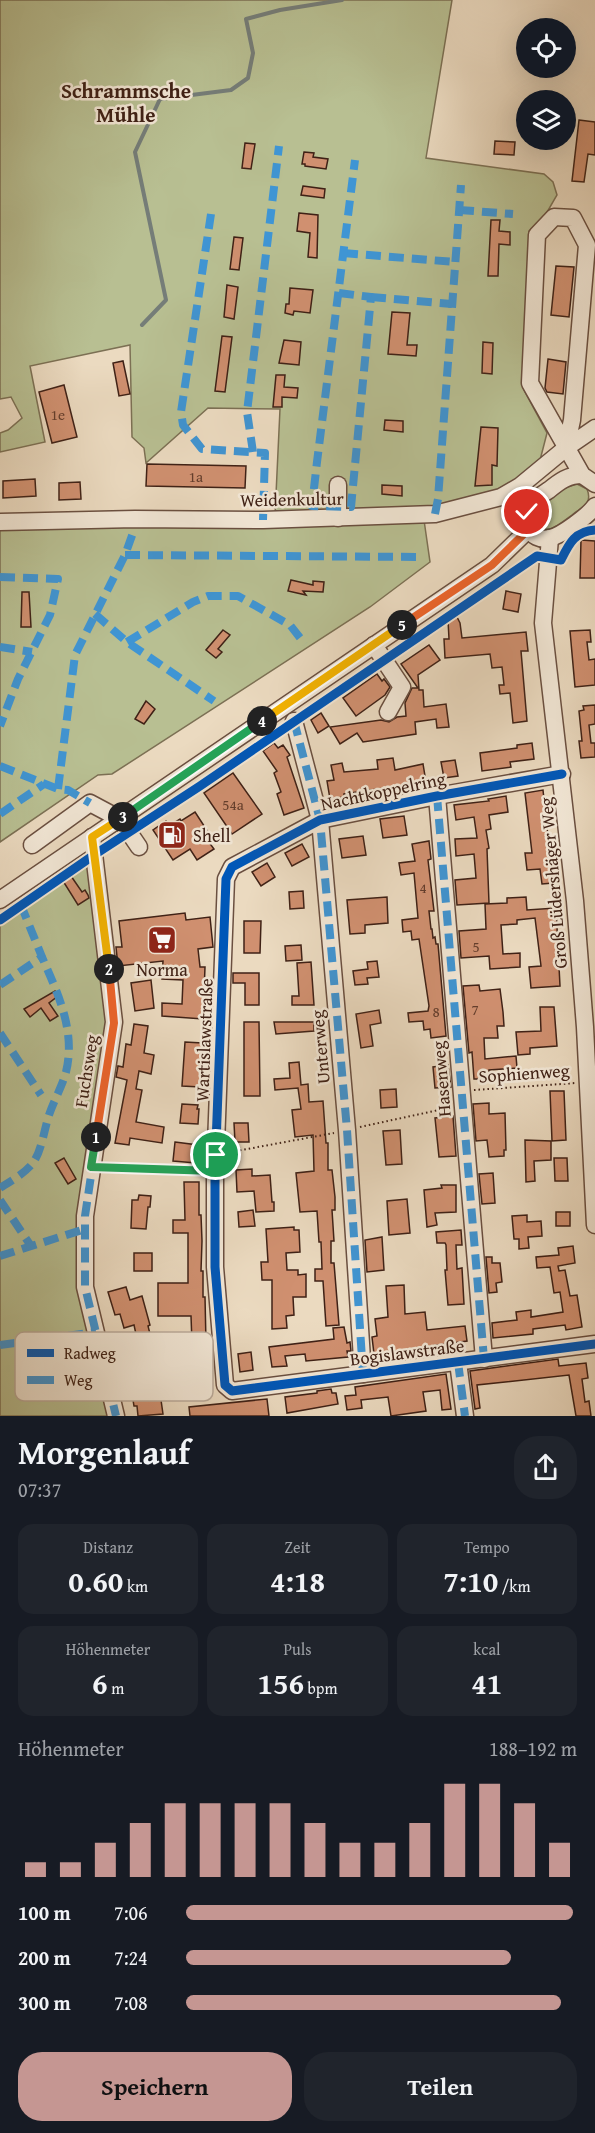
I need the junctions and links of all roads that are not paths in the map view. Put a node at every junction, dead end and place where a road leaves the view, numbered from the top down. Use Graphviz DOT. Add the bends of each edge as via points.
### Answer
graph roads {
  1 [pos="595,428"];
  2 [pos="566,448"];
  3 [pos="562,480"];
  4 [pos="589,480"];
  5 [pos="338,485"];
  6 [pos="595,506"];
  7 [pos="338,518"];
  8 [pos="0,522"];
  9 [pos="528,530"];
  10 [pos="550,538"];
  11 [pos="374,645"];
  12 [pos="388,712"];
  13 [pos="294,721"];
  14 [pos="562,774"];
  15 [pos="436,795"];
  16 [pos="120,819"];
  17 [pos="321,820"];
  18 [pos="92,837"];
  19 [pos="32,845"];
  20 [pos="139,847"];
  21 [pos="226,876"];
  22 [pos="0,900"];
  23 [pos="595,1225"];
  24 [pos="96,1332"];
  25 [pos="595,1344"];
  26 [pos="484,1359"];
  27 [pos="458,1362"];
  28 [pos="363,1374"];
  29 [pos="225,1385"];
  30 [pos="112,1401"];
  31 [pos="116,1416"];
  32 [pos="465,1416"];
  1 -- 2 [label="street, Weidenkultur"];
  2 -- 2 [label="street" via="572,420 587,244 573,219 554,217 537,235 530,383"];
  2 -- 3 [label="street"];
  2 -- 4 [label="street"];
  2 -- 7 [label="street, Weidenkultur" via="501,497 435,514"];
  3 -- 4 [label="street" via="574,475"];
  3 -- 9 [label="street" via="532,502 527,512"];
  5 -- 7 [label="street"];
  6 -- 10 [label="street"];
  7 -- 8 [label="street, Weidenkultur"];
  9 -- 10 [label="street" via="542,539"];
  9 -- 11 [label="street" via="492,565"];
  10 -- 14 [label="street, Groß Lüdershäger Weg" via="543,623"];
  11 -- 12 [label="street" via="402,687"];
  11 -- 16 [label="street"];
  13 -- 17 [label="street, Unterweg"];
  14 -- 15 [label="street, Nachtkoppelring"];
  14 -- 23 [label="street, Groß Lüdershäger Weg" via="575,901"];
  15 -- 17 [label="street, Nachtkoppelring"];
  15 -- 26 [label="street, Hasenweg"];
  16 -- 18 [label="street"];
  16 -- 19 [label="street" via="90,803"];
  16 -- 20 [label="street"];
  17 -- 21 [label="street, Nachtkoppelring" via="232,867"];
  17 -- 28 [label="street, Unterweg"];
  18 -- 22 [label="street"];
  18 -- 24 [label="street, Fuchsweg" via="114,1023 85,1216 85,1287"];
  21 -- 29 [label="street, Wartislawstraße" via="215,1171 215,1267"];
  25 -- 26 [label="street, Bogislawstraße"];
  26 -- 27 [label="street, Bogislawstraße"];
  27 -- 28 [label="street, Bogislawstraße"];
  27 -- 32 [label="street"];
  28 -- 29 [label="street, Bogislawstraße" via="232,1391"];
  30 -- 31 [label="street, Fuchsweg"];
}
